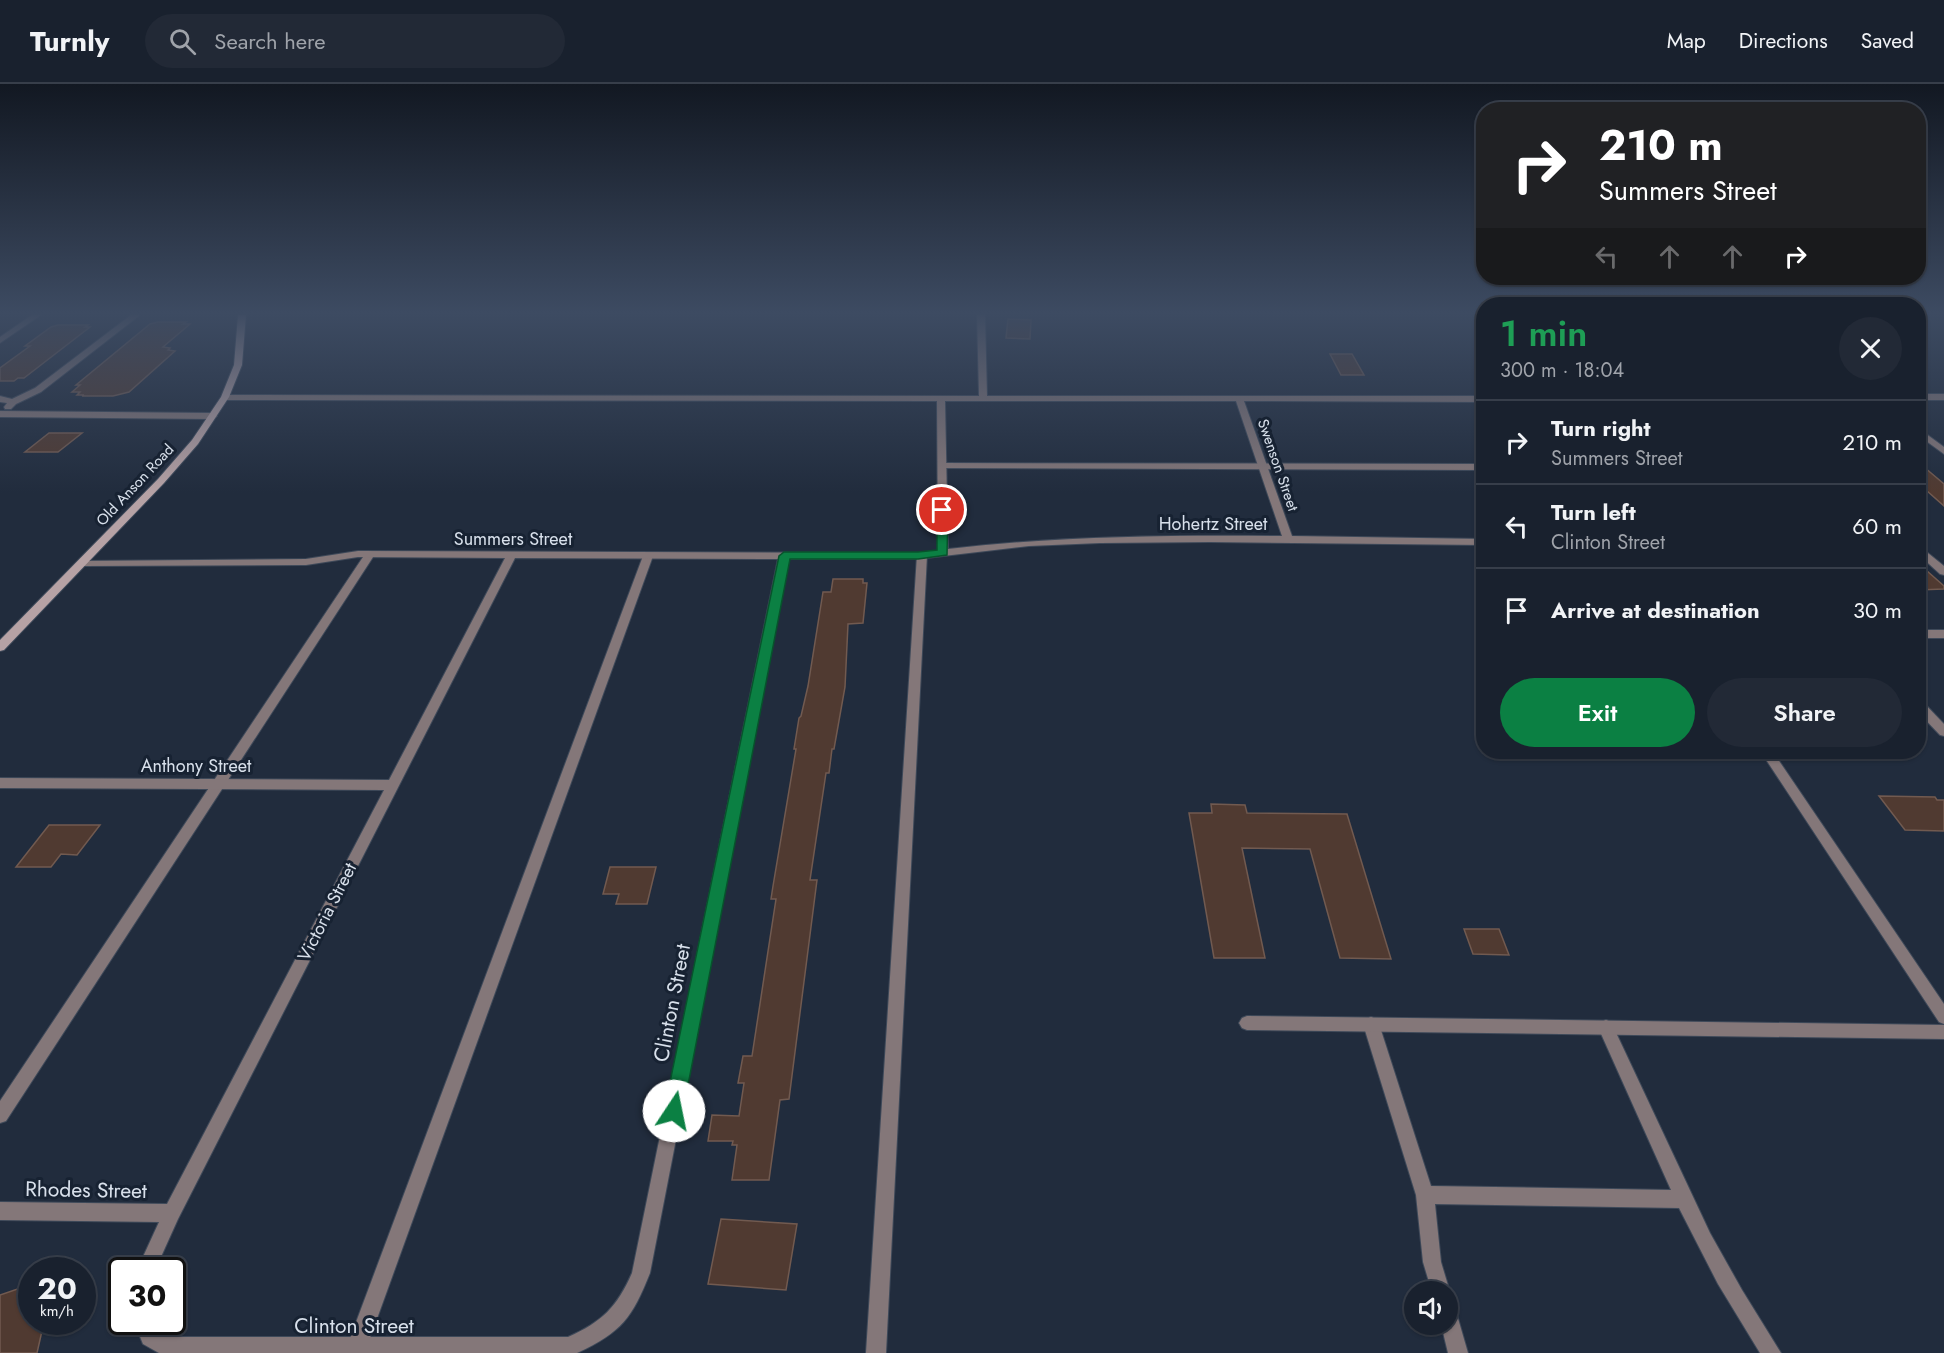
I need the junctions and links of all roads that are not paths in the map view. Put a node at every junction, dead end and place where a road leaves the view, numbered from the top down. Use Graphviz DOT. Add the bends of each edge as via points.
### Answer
graph roads {
  1 [pos="59,374"];
  2 [pos="234,374"];
  3 [pos="982,374"];
  4 [pos="1926,397"];
  5 [pos="1944,397"];
  6 [pos="225,398"];
  7 [pos="983,398"];
  8 [pos="0,399"];
  9 [pos="941,399"];
  10 [pos="1239,399"];
  11 [pos="1476,399"];
  12 [pos="13,402"];
  13 [pos="1,414"];
  14 [pos="213,416"];
  15 [pos="1926,436"];
  16 [pos="1944,451"];
  17 [pos="942,466"];
  18 [pos="1263,466"];
  19 [pos="1476,466"];
  20 [pos="1288,540"];
  21 [pos="1476,542"];
  22 [pos="943,553"];
  23 [pos="370,554"];
  24 [pos="922,555"];
  25 [pos="1926,555"];
  26 [pos="511,556"];
  27 [pos="648,556"];
  28 [pos="784,556"];
  29 [pos="83,562"];
  30 [pos="1944,572"];
  31 [pos="1926,634"];
  32 [pos="1944,634"];
  33 [pos="0,647"];
  34 [pos="1926,713"];
  35 [pos="1944,732"];
  36 [pos="1772,759"];
  37 [pos="0,783"];
  38 [pos="220,784"];
  39 [pos="392,785"];
  40 [pos="1944,1017"];
  41 [pos="1247,1023"];
  42 [pos="1371,1024"];
  43 [pos="1606,1027"];
  44 [pos="1944,1032"];
  45 [pos="0,1115"];
  46 [pos="1425,1195"];
  47 [pos="1684,1199"];
  48 [pos="0,1211"];
  49 [pos="172,1213"];
  50 [pos="152,1257"];
  51 [pos="1438,1281"];
  52 [pos="149,1335"];
  53 [pos="1453,1335"];
  54 [pos="356,1349"];
  55 [pos="275,1351"];
  56 [pos="876,1353"];
  57 [pos="1458,1353"];
  58 [pos="1771,1353"];
  1 -- 12 [label="street"];
  2 -- 6 [label="main road, Old Anson Road"];
  3 -- 7 [label="street"];
  4 -- 5 [label="street"];
  6 -- 9 [label="street"];
  6 -- 14 [label="main road, Old Anson Road"];
  7 -- 9 [label="street"];
  7 -- 10 [label="street"];
  8 -- 12 [label="street"];
  9 -- 17 [label="street"];
  10 -- 11 [label="street"];
  10 -- 18 [label="street, Swenson Street"];
  12 -- 13 [label="street"];
  13 -- 14 [label="street"];
  14 -- 29 [label="main road, Old Anson Road" via="161,481"];
  15 -- 16 [label="street"];
  17 -- 18 [label="street"];
  17 -- 22 [label="street"];
  18 -- 19 [label="street"];
  18 -- 20 [label="street, Swenson Street"];
  20 -- 21 [label="street, Hohertz Street"];
  20 -- 22 [label="street, Hohertz Street" via="1056,542"];
  22 -- 24 [label="street, Summers Street"];
  23 -- 26 [label="street, Summers Street"];
  23 -- 29 [label="street, Summers Street" via="306,562"];
  23 -- 38 [label="street"];
  24 -- 28 [label="street, Summers Street"];
  24 -- 56 [label="street"];
  25 -- 30 [label="street"];
  26 -- 27 [label="street, Summers Street"];
  26 -- 39 [label="street, Victoria Street"];
  27 -- 28 [label="street, Summers Street"];
  27 -- 54 [label="street"];
  28 -- 54 [label="street, Clinton Street" via="641,1273 628,1305 602,1332 568,1347"];
  29 -- 33 [label="main road, Old Anson Road"];
  31 -- 32 [label="street"];
  34 -- 35 [label="street"];
  36 -- 40 [label="street"];
  37 -- 38 [label="street, Anthony Street"];
  38 -- 39 [label="street, Anthony Street"];
  38 -- 45 [label="street"];
  39 -- 49 [label="street, Victoria Street"];
  41 -- 42 [label="street"];
  42 -- 43 [label="street"];
  42 -- 46 [label="street"];
  43 -- 44 [label="street"];
  43 -- 47 [label="street"];
  46 -- 47 [label="street"];
  46 -- 51 [label="street"];
  47 -- 58 [label="street" via="1713,1259"];
  48 -- 49 [label="street, Rhodes Street"];
  49 -- 50 [label="street, Victoria Street"];
  52 -- 55 [label="street" via="167,1347"];
  53 -- 57 [label="street"];
  54 -- 55 [label="street, Clinton Street"];
}
